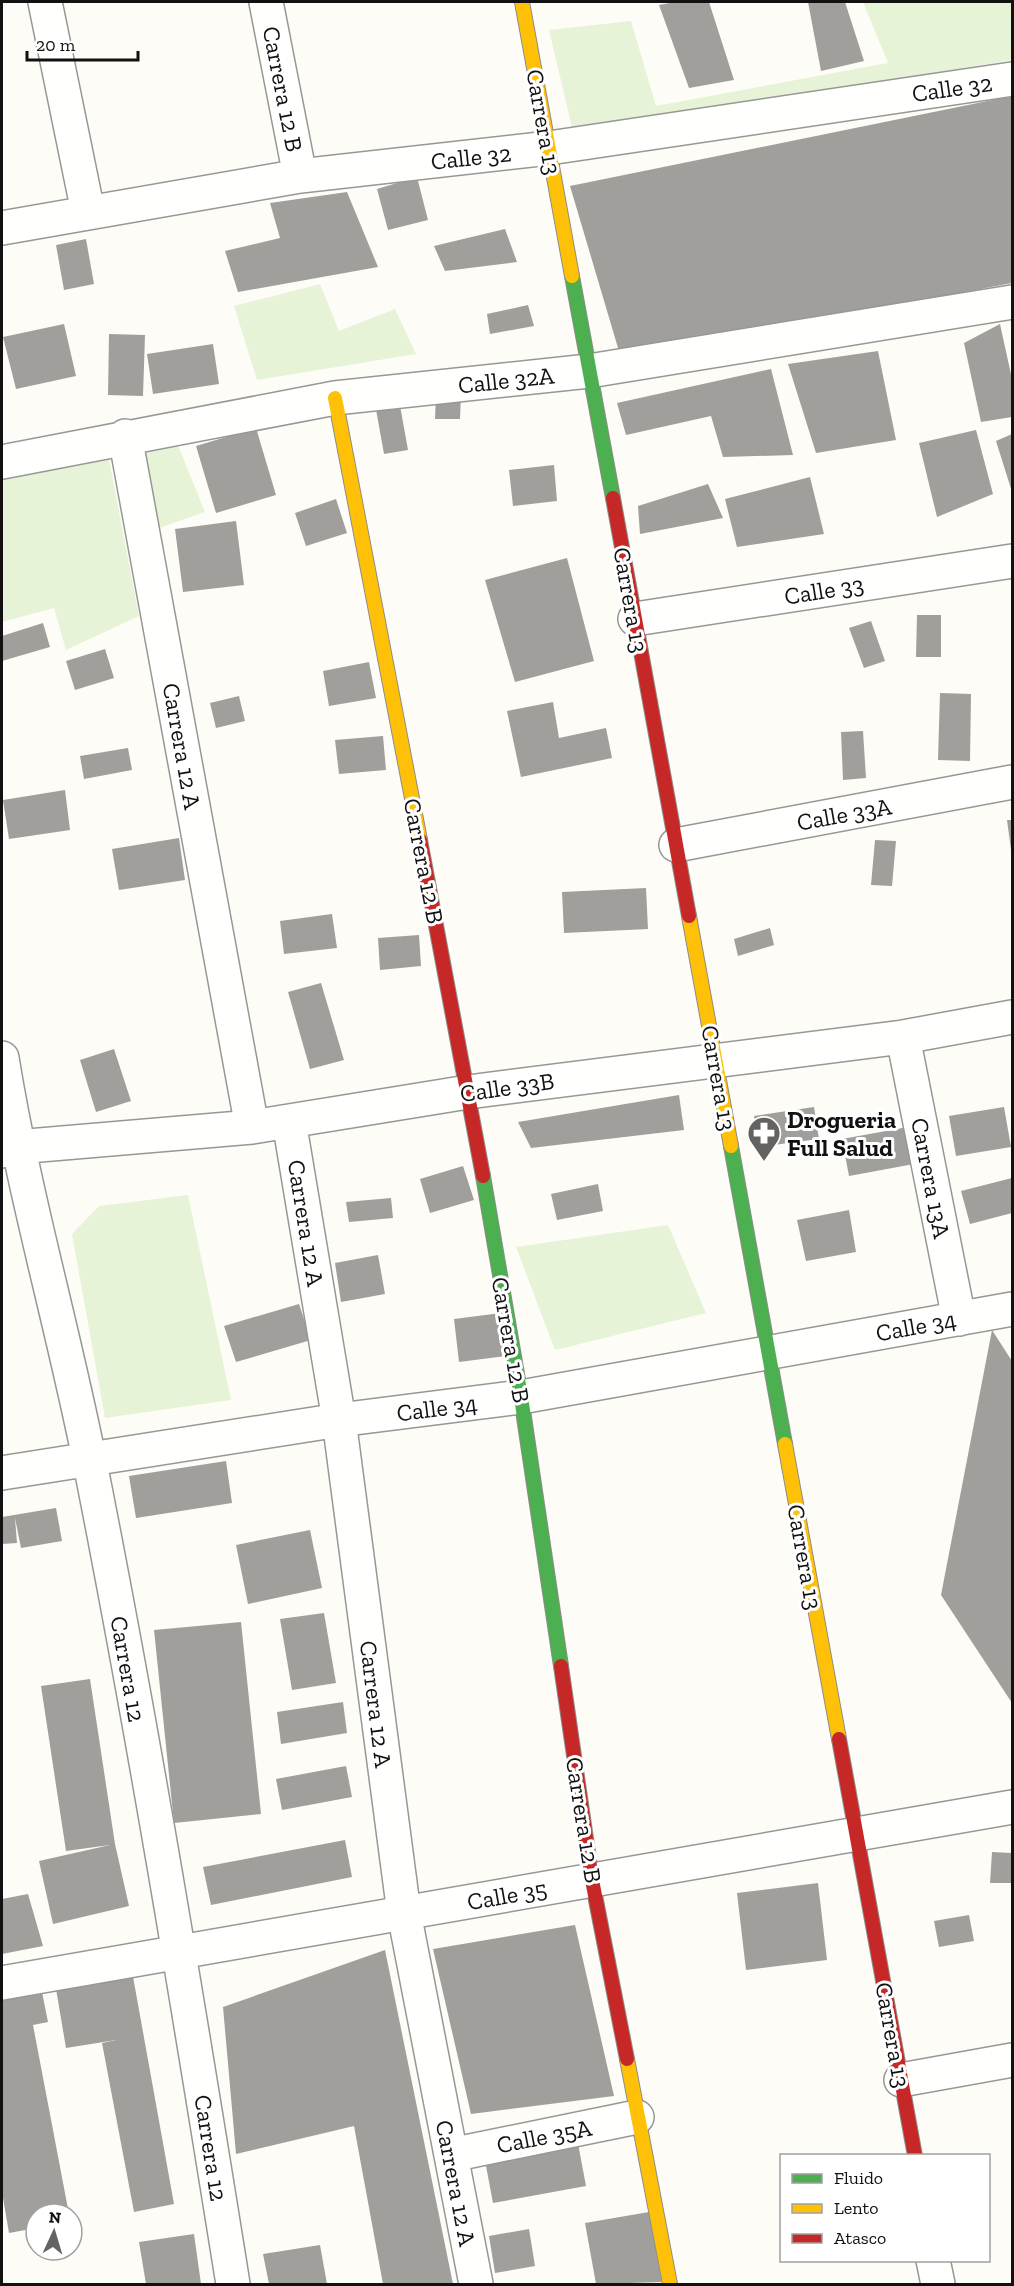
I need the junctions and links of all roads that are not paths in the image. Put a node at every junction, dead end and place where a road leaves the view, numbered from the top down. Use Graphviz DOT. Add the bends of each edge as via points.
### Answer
graph roads {
  1 [pos="45,2"];
  2 [pos="266,2"];
  3 [pos="522,2"];
  4 [pos="1012,79"];
  5 [pos="549,148"];
  6 [pos="300,176"];
  7 [pos="88,212"];
  8 [pos="2,228"];
  9 [pos="1012,302"];
  10 [pos="589,371"];
  11 [pos="335,398"];
  12 [pos="125,436"];
  13 [pos="2,462"];
  14 [pos="1012,561"];
  15 [pos="634,619"];
  16 [pos="1012,782"];
  17 [pos="676,845"];
  18 [pos="1012,1017"];
  19 [pos="903,1037"];
  20 [pos="2,1058"];
  21 [pos="716,1059"];
  22 [pos="468,1092"];
  23 [pos="290,1121"];
  24 [pos="252,1127"];
  25 [pos="9,1149"];
  26 [pos="1012,1309"];
  27 [pos="959,1319"];
  28 [pos="768,1352"];
  29 [pos="521,1397"];
  30 [pos="339,1420"];
  31 [pos="89,1460"];
  32 [pos="2,1473"];
  33 [pos="1012,1807"];
  34 [pos="856,1834"];
  35 [pos="592,1880"];
  36 [pos="404,1913"];
  37 [pos="179,1952"];
  38 [pos="2,1983"];
  39 [pos="1012,2060"];
  40 [pos="901,2080"];
  41 [pos="637,2117"];
  42 [pos="915,2154"];
  43 [pos="451,2155"];
  44 [pos="933,2262"];
  45 [pos="234,2284"];
  46 [pos="476,2284"];
  47 [pos="670,2284"];
  48 [pos="938,2284"];
  1 -- 7 [label="street"];
  2 -- 6 [label="street, Carrera 12 B"];
  3 -- 5 [label="street, Carrera 13"];
  4 -- 5 [label="street, Calle 32"];
  5 -- 6 [label="street, Calle 32"];
  5 -- 10 [label="street, Carrera 13"];
  6 -- 7 [label="street, Calle 32"];
  7 -- 8 [label="street, Calle 32"];
  9 -- 10 [label="street, Calle 32A"];
  10 -- 11 [label="street, Calle 32A"];
  10 -- 15 [label="street, Carrera 13"];
  11 -- 12 [label="street, Calle 32A"];
  11 -- 22 [label="street, Carrera 12 B"];
  12 -- 13 [label="street, Calle 32A"];
  12 -- 24 [label="street, Carrera 12 A"];
  14 -- 15 [label="street, Calle 33"];
  15 -- 17 [label="street, Carrera 13"];
  16 -- 17 [label="street, Calle 33A"];
  17 -- 21 [label="street, Carrera 13"];
  18 -- 19 [label="street, Calle 33B"];
  19 -- 21 [label="street, Calle 33B"];
  19 -- 27 [label="street, Carrera 13A"];
  20 -- 25 [label="street, Carrera 12"];
  21 -- 22 [label="street, Calle 33B"];
  21 -- 28 [label="street, Carrera 13"];
  22 -- 23 [label="street, Calle 33B"];
  22 -- 29 [label="street, Carrera 12 B"];
  23 -- 24 [label="street, Calle 33B"];
  23 -- 30 [label="street, Carrera 12 A"];
  24 -- 25 [label="street, Calle 33B"];
  25 -- 31 [label="street, Carrera 12"];
  26 -- 27 [label="street, Calle 34"];
  27 -- 28 [label="street, Calle 34"];
  28 -- 29 [label="street, Calle 34"];
  28 -- 34 [label="street, Carrera 13"];
  29 -- 30 [label="street, Calle 34"];
  29 -- 35 [label="street, Carrera 12 B"];
  30 -- 31 [label="street, Calle 34"];
  30 -- 36 [label="street, Carrera 12 A"];
  31 -- 32 [label="street, Calle 34"];
  31 -- 37 [label="street, Carrera 12"];
  33 -- 34 [label="street, Calle 35"];
  34 -- 35 [label="street, Calle 35"];
  34 -- 40 [label="street, Carrera 13"];
  35 -- 36 [label="street, Calle 35"];
  35 -- 41 [label="street, Carrera 12 B"];
  36 -- 37 [label="street, Calle 35"];
  36 -- 43 [label="street, Carrera 12 A"];
  37 -- 38 [label="street, Calle 35"];
  37 -- 45 [label="street, Carrera 12"];
  39 -- 40 [label="street"];
  40 -- 42 [label="street, Carrera 13"];
  41 -- 43 [label="street, Calle 35A"];
  41 -- 47 [label="street, Carrera 12 B"];
  43 -- 46 [label="street, Carrera 12 A"];
  44 -- 48 [label="street"];
}
